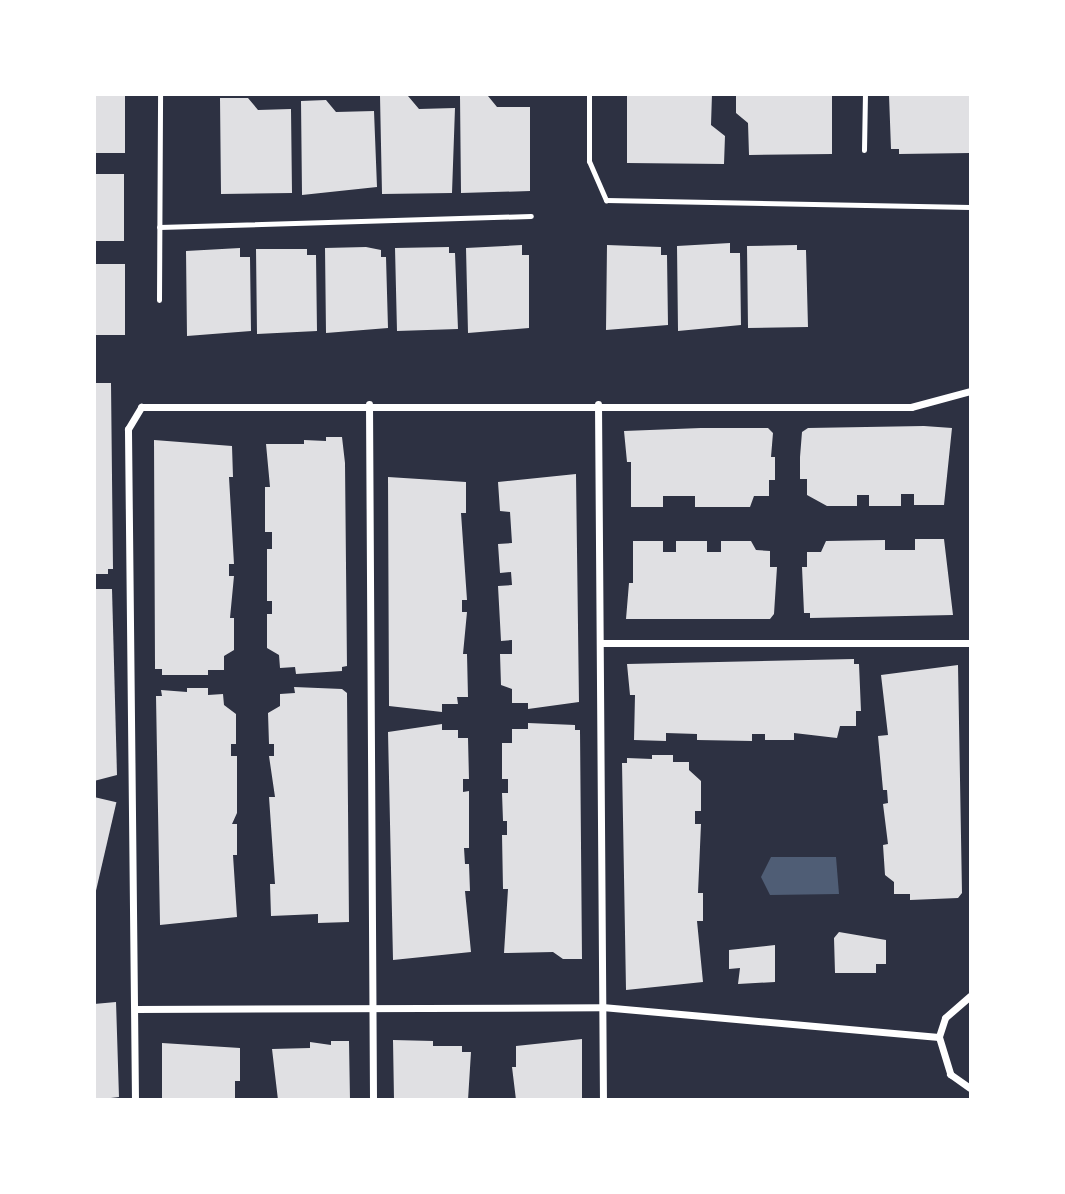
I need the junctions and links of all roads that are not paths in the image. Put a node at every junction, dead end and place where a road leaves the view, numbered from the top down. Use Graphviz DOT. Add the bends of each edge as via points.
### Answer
graph roads {
  1 [pos="160,94"];
  2 [pos="589,94"];
  3 [pos="865,94"];
  4 [pos="864,150"];
  5 [pos="971,207"];
  6 [pos="531,216"];
  7 [pos="159,227"];
  8 [pos="159,300"];
  9 [pos="971,391"];
  10 [pos="369,404"];
  11 [pos="598,404"];
  12 [pos="600,643"];
  13 [pos="971,643"];
  14 [pos="971,996"];
  15 [pos="602,1007"];
  16 [pos="373,1008"];
  17 [pos="135,1009"];
  18 [pos="939,1037"];
  19 [pos="971,1088"];
  20 [pos="135,1100"];
  21 [pos="373,1100"];
  22 [pos="603,1100"];
  1 -- 7 [label="lane"];
  2 -- 5 [label="lane" via="589,161 606,200"];
  3 -- 4 [label="lane"];
  6 -- 7 [label="lane"];
  7 -- 8 [label="lane"];
  9 -- 11 [label="street" via="911,407"];
  10 -- 11 [label="street"];
  10 -- 16 [label="street"];
  10 -- 17 [label="street" via="141,407 128,429"];
  11 -- 12 [label="street"];
  12 -- 13 [label="street"];
  12 -- 15 [label="street"];
  14 -- 18 [label="street" via="944,1018"];
  15 -- 16 [label="street"];
  15 -- 18 [label="street"];
  15 -- 22 [label="street"];
  16 -- 17 [label="street"];
  16 -- 21 [label="street"];
  17 -- 20 [label="street"];
  18 -- 19 [label="street" via="950,1074"];
}
